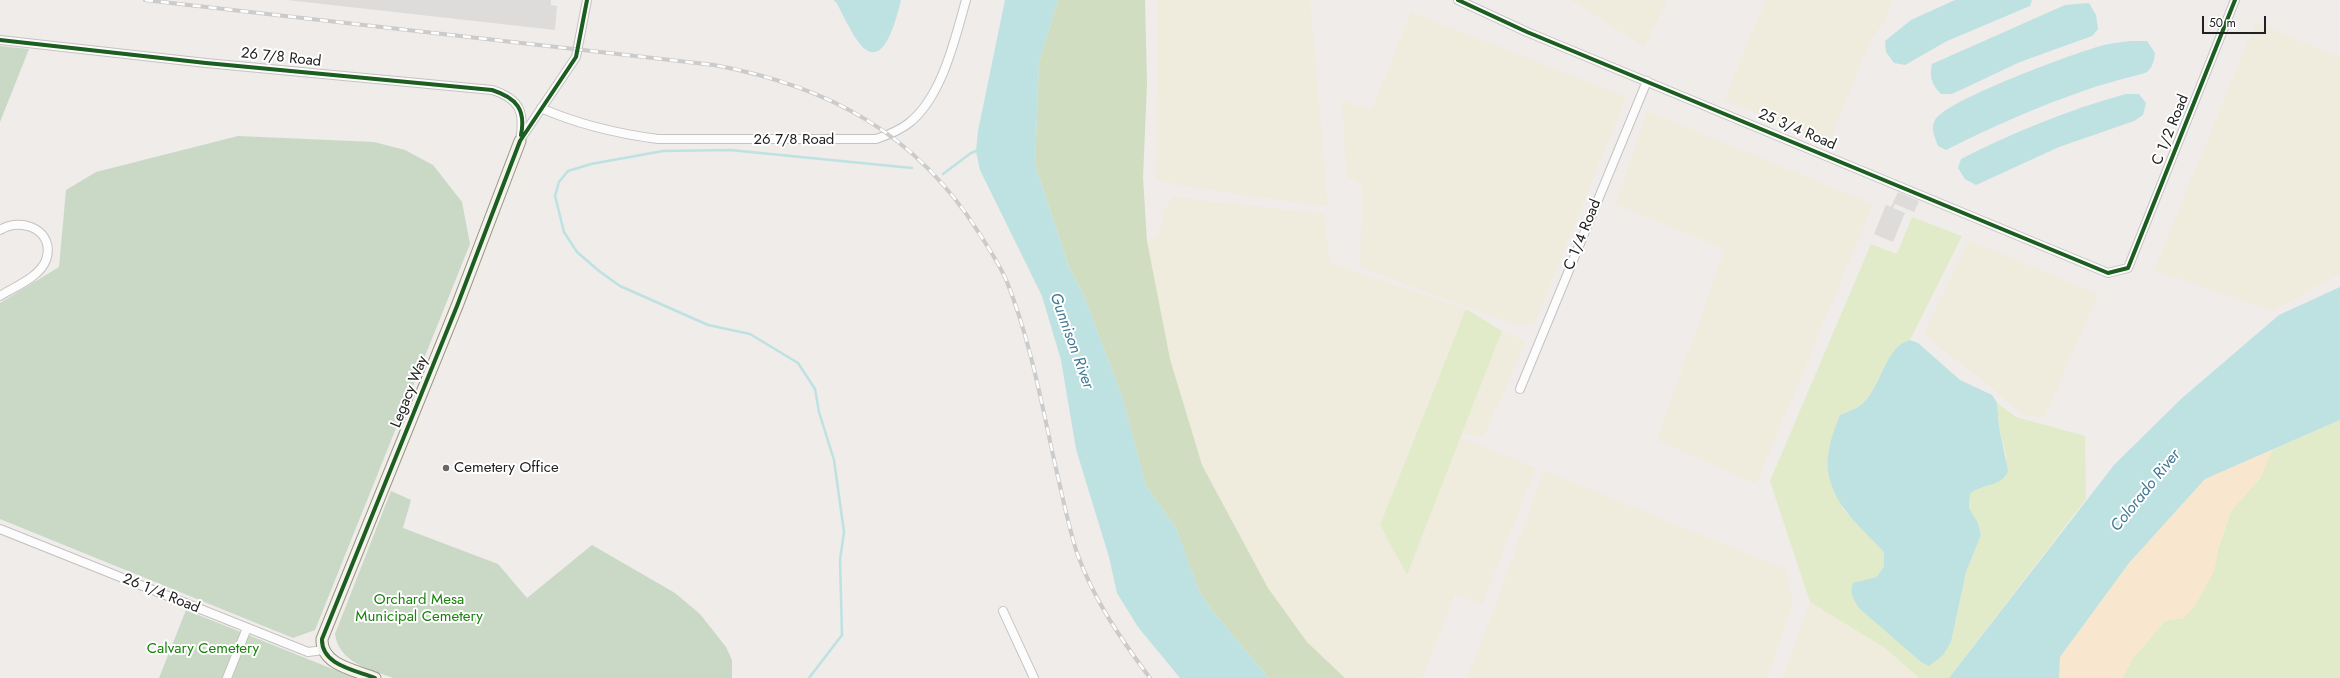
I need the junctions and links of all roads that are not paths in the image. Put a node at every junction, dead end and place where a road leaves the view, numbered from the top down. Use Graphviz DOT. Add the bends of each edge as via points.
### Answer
graph roads {
  1 [pos="587,0"];
  2 [pos="966,0"];
  3 [pos="1458,0"];
  4 [pos="2235,0"];
  5 [pos="0,40"];
  6 [pos="1647,81"];
  7 [pos="541,108"];
  8 [pos="520,141"];
  9 [pos="0,230"];
  10 [pos="2128,268"];
  11 [pos="0,296"];
  12 [pos="1520,389"];
  13 [pos="0,529"];
  14 [pos="1003,611"];
  15 [pos="247,628"];
  16 [pos="323,650"];
  17 [pos="227,678"];
  18 [pos="375,678"];
  19 [pos="1034,678"];
  1 -- 7 [label="street" via="576,57"];
  2 -- 7 [label="street, 26 7/8 Road" via="944,70 920,112 899,130 876,138 658,139 592,125"];
  3 -- 6 [label="street, 25 3/4 Road" via="1527,32"];
  4 -- 10 [label="street, C 1/2 Road"];
  5 -- 8 [label="street, 26 7/8 Road" via="492,90 508,97 522,113"];
  6 -- 10 [label="street, 25 3/4 Road" via="2108,273"];
  6 -- 12 [label="street, C 1/4 Road"];
  7 -- 8 [label="street"];
  8 -- 16 [label="street, Legacy Way" via="458,306 322,638"];
  9 -- 11 [label="street" via="8,225 28,224 44,237 47,246 46,261 36,274"];
  13 -- 15 [label="street, 26 1/4 Road"];
  14 -- 19 [label="street"];
  15 -- 16 [label="street, 26 1/4 Road" via="308,652"];
  15 -- 17 [label="street"];
  16 -- 18 [label="street" via="331,660"];
}
